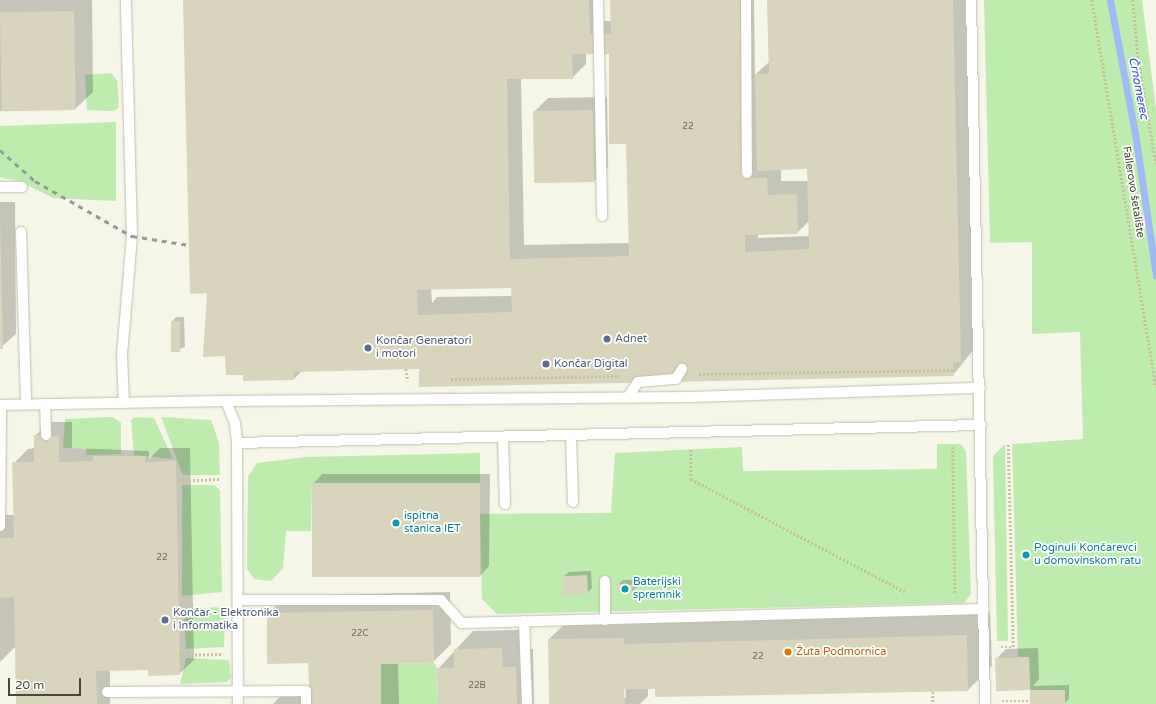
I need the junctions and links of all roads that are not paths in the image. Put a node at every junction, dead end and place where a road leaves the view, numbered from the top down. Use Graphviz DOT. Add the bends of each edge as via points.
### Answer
graph roads {
  1 [pos="126,0"];
  2 [pos="598,0"];
  3 [pos="746,0"];
  4 [pos="971,0"];
  5 [pos="747,174"];
  6 [pos="0,187"];
  7 [pos="22,187"];
  8 [pos="602,216"];
  9 [pos="21,232"];
  10 [pos="682,369"];
  11 [pos="980,388"];
  12 [pos="628,397"];
  13 [pos="226,401"];
  14 [pos="124,403"];
  15 [pos="26,404"];
  16 [pos="45,404"];
  17 [pos="0,405"];
  18 [pos="981,425"];
  19 [pos="46,435"];
  20 [pos="571,436"];
  21 [pos="503,437"];
  22 [pos="237,443"];
  23 [pos="573,502"];
  24 [pos="504,504"];
  25 [pos="0,526"];
  26 [pos="605,582"];
  27 [pos="238,600"];
  28 [pos="984,609"];
  29 [pos="605,620"];
  30 [pos="524,621"];
  31 [pos="238,691"];
  32 [pos="107,692"];
  33 [pos="238,704"];
  34 [pos="306,704"];
  35 [pos="527,704"];
  36 [pos="985,704"];
  1 -- 14 [label="lane" via="132,236 123,340"];
  2 -- 8 [label="lane"];
  3 -- 5 [label="lane"];
  4 -- 11 [label="lane"];
  6 -- 7 [label="lane"];
  9 -- 15 [label="lane"];
  10 -- 12 [label="lane" via="676,379 638,382"];
  11 -- 12 [label="lane"];
  11 -- 18 [label="lane"];
  12 -- 13 [label="lane"];
  13 -- 14 [label="lane"];
  13 -- 22 [label="lane" via="235,423"];
  14 -- 16 [label="lane"];
  15 -- 16 [label="lane"];
  15 -- 17 [label="lane"];
  16 -- 19 [label="lane"];
  17 -- 25 [label="lane"];
  18 -- 20 [label="lane"];
  18 -- 28 [label="lane"];
  20 -- 21 [label="lane"];
  20 -- 23 [label="lane"];
  21 -- 22 [label="lane"];
  21 -- 24 [label="lane"];
  22 -- 27 [label="lane"];
  26 -- 29 [label="lane"];
  27 -- 30 [label="lane" via="441,600 462,622"];
  27 -- 31 [label="lane"];
  28 -- 29 [label="lane"];
  28 -- 36 [label="lane"];
  29 -- 30 [label="lane"];
  30 -- 35 [label="lane"];
  31 -- 32 [label="lane"];
  31 -- 33 [label="lane"];
  31 -- 34 [label="lane" via="306,691"];
}
